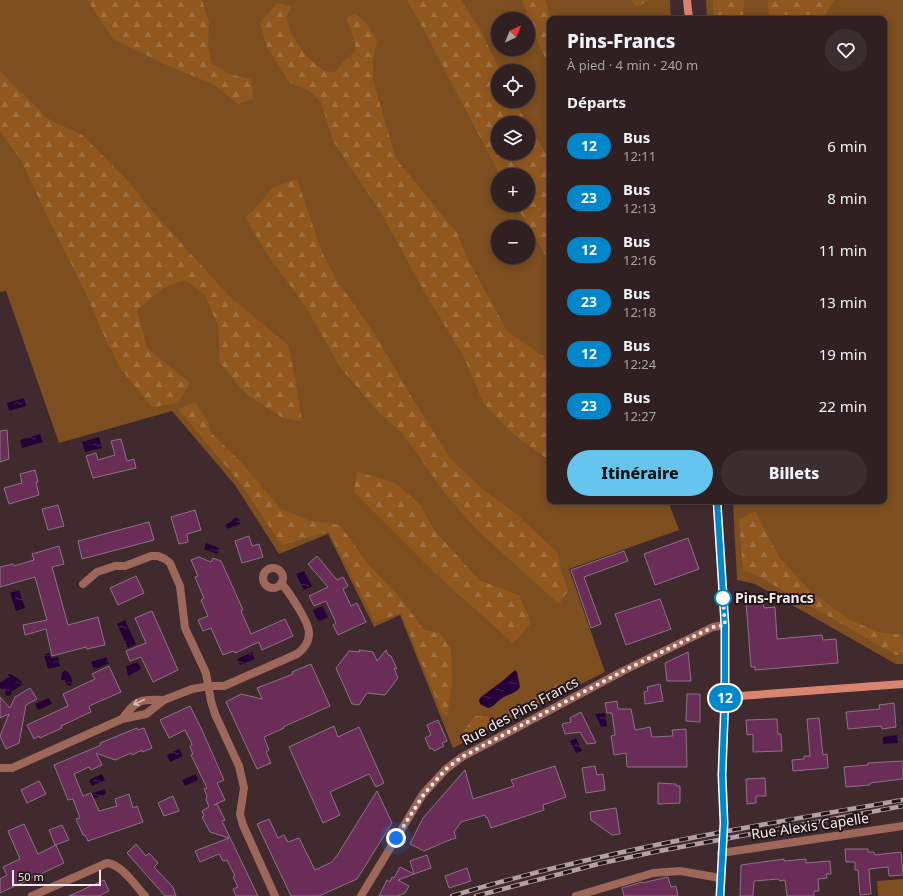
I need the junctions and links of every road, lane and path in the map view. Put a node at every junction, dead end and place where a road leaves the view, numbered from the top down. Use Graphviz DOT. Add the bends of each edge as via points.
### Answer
graph roads {
  1 [pos="687,0"];
  2 [pos="688,16"];
  3 [pos="717,504"];
  4 [pos="281,583"];
  5 [pos="83,584"];
  6 [pos="725,625"];
  7 [pos="903,684"];
  8 [pos="209,686"];
  9 [pos="725,697"];
  10 [pos="164,700"];
  11 [pos="122,719"];
  12 [pos="0,768"];
  13 [pos="903,826"];
  14 [pos="722,852"];
  15 [pos="720,878"];
  16 [pos="32,896"];
  17 [pos="145,896"];
  18 [pos="276,896"];
  19 [pos="361,896"];
  20 [pos="576,896"];
  21 [pos="720,896"];
  1 -- 2 [label="street"];
  3 -- 6 [label="street"];
  4 -- 8 [label="street" via="294,599 309,631 308,641 303,650 224,686"];
  5 -- 8 [label="street" via="97,572 115,566 125,566 151,556 158,556 170,563 180,586 185,628 206,673"];
  6 -- 9 [label="street"];
  6 -- 19 [label="street, Rue des Pins Francs" via="713,627 623,671 462,757 446,769 424,794"];
  7 -- 9 [label="street"];
  8 -- 10 [label="street" via="192,689"];
  8 -- 18 [label="street" via="215,714 239,766 244,788 240,814 243,825"];
  9 -- 14 [label="street"];
  10 -- 11 [label="street" via="146,714"];
  10 -- 11 [label="street, one-way" via="140,700"];
  11 -- 12 [label="street" via="12,768"];
  13 -- 14 [label="street, Rue Alexis Capelle"];
  14 -- 15 [label="street"];
  15 -- 20 [label="street" via="680,871 653,873"];
  15 -- 21 [label="street"];
  16 -- 17 [label="street" via="112,863"];
}
